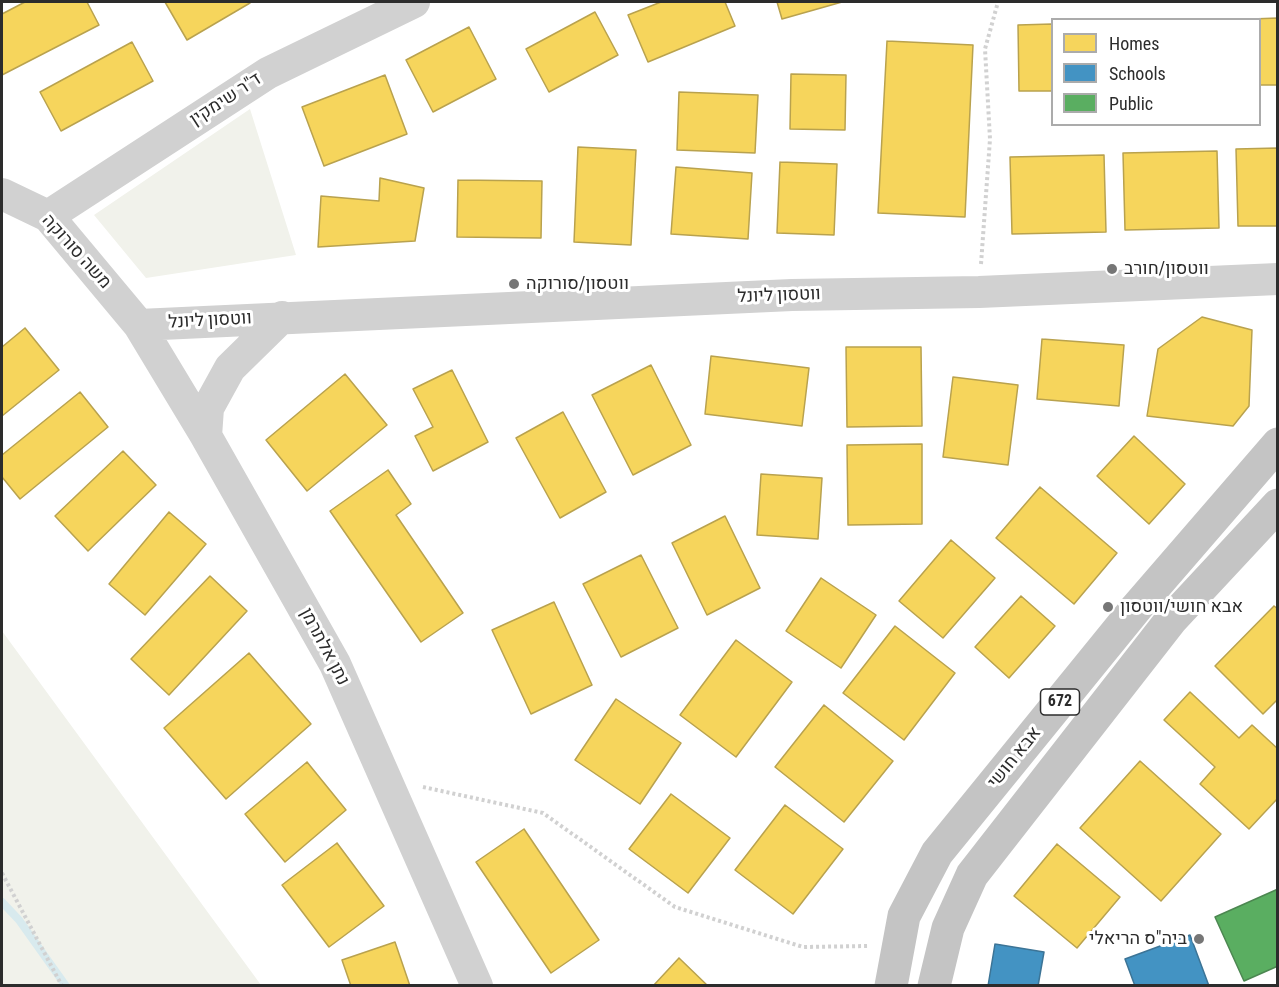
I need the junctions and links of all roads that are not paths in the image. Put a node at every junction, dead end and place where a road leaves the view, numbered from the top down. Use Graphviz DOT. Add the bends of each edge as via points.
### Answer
graph roads {
  1 [pos="414,2"];
  2 [pos="2,194"];
  3 [pos="48,216"];
  4 [pos="1278,279"];
  5 [pos="282,317"];
  6 [pos="139,325"];
  7 [pos="206,436"];
  8 [pos="1278,444"];
  9 [pos="1278,505"];
  10 [pos="477,986"];
  11 [pos="891,986"];
  12 [pos="934,986"];
  1 -- 3 [label="street, ד\"ר שימקין" via="268,73"];
  2 -- 3 [label="street, משה סורוקה"];
  3 -- 6 [label="street, משה סורוקה"];
  4 -- 5 [label="street, ווטסון ליונל"];
  5 -- 6 [label="street, ווטסון ליונל"];
  5 -- 7 [label="street, ווטסון ליונל" via="230,368 208,408"];
  6 -- 7 [label="street, נתן אלתרמן"];
  7 -- 10 [label="street, נתן אלתרמן" via="335,664"];
  8 -- 11 [label="main road, אבא חושי / 672" via="1137,607 937,853 904,916"];
  9 -- 12 [label="main road, אבא חושי / 672" via="1171,620 972,875 948,928"];
}
